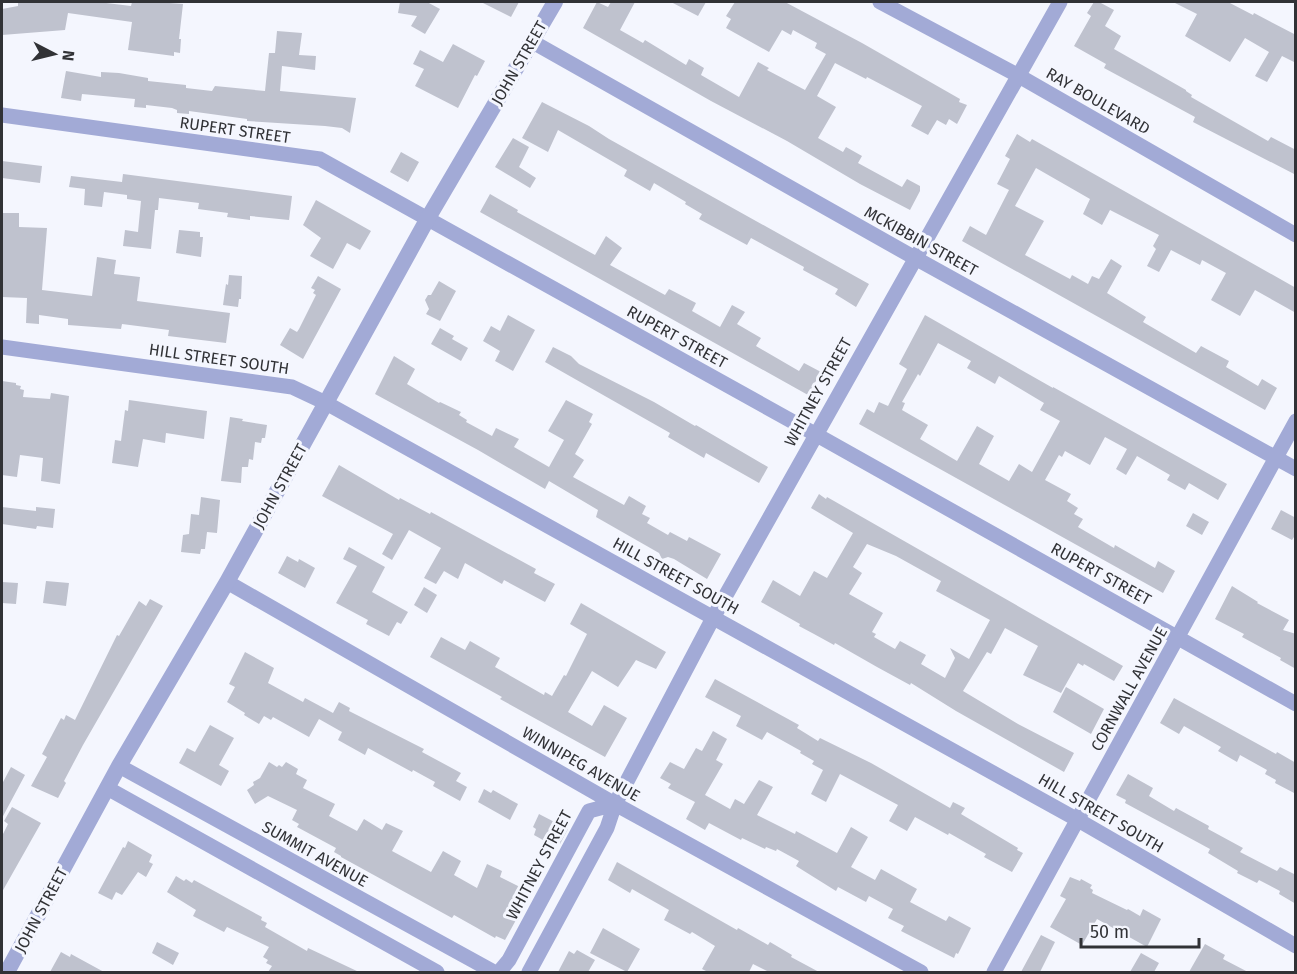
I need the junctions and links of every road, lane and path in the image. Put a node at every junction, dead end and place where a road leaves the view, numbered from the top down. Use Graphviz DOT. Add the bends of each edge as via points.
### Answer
graph roads {
  1 [pos="555,2"];
  2 [pos="880,2"];
  3 [pos="1060,2"];
  4 [pos="531,41"];
  5 [pos="1019,76"];
  6 [pos="2,116"];
  7 [pos="428,219"];
  8 [pos="1296,235"];
  9 [pos="915,258"];
  10 [pos="2,347"];
  11 [pos="326,403"];
  12 [pos="1296,421"];
  13 [pos="815,434"];
  14 [pos="1275,457"];
  15 [pos="1296,469"];
  16 [pos="227,582"];
  17 [pos="713,618"];
  18 [pos="1178,638"];
  19 [pos="1296,704"];
  20 [pos="119,766"];
  21 [pos="107,788"];
  22 [pos="615,804"];
  23 [pos="1078,820"];
  24 [pos="1296,946"];
  25 [pos="509,960"];
  26 [pos="8,972"];
  27 [pos="437,972"];
  28 [pos="496,972"];
  29 [pos="529,972"];
  30 [pos="921,972"];
  31 [pos="994,972"];
  1 -- 4 [label="street, JOHN STREET"];
  2 -- 5 [label="street, RAY BOULEVARD"];
  3 -- 5 [label="street, WHITNEY STREET"];
  4 -- 7 [label="street, JOHN STREET"];
  4 -- 9 [label="street, MCKIBBIN STREET"];
  5 -- 8 [label="street, RAY BOULEVARD"];
  5 -- 9 [label="street, WHITNEY STREET"];
  6 -- 7 [label="street, RUPERT STREET" via="320,159"];
  7 -- 11 [label="street, JOHN STREET"];
  7 -- 13 [label="street, RUPERT STREET"];
  9 -- 13 [label="street, WHITNEY STREET"];
  9 -- 14 [label="street, MCKIBBIN STREET"];
  10 -- 11 [label="street, HILL STREET SOUTH" via="292,387"];
  11 -- 16 [label="street, JOHN STREET"];
  11 -- 17 [label="street, HILL STREET SOUTH"];
  12 -- 14 [label="street, CORNWALL AVENUE"];
  13 -- 17 [label="street, WHITNEY STREET"];
  13 -- 18 [label="street, RUPERT STREET"];
  14 -- 15 [label="street, MCKIBBIN STREET"];
  14 -- 18 [label="street, CORNWALL AVENUE"];
  16 -- 20 [label="street, JOHN STREET"];
  16 -- 22 [label="street, WINNIPEG AVENUE"];
  17 -- 22 [label="street, WHITNEY STREET"];
  17 -- 23 [label="street, HILL STREET SOUTH"];
  18 -- 19 [label="street, RUPERT STREET"];
  18 -- 23 [label="street, CORNWALL AVENUE"];
  20 -- 21 [label="street, JOHN STREET"];
  20 -- 28 [label="street, SUMMIT AVENUE"];
  21 -- 26 [label="street, JOHN STREET"];
  21 -- 27 [label="street"];
  22 -- 25 [label="street, WHITNEY STREET" via="589,811"];
  22 -- 29 [label="street, WHITNEY STREET" via="607,828"];
  22 -- 30 [label="street, WINNIPEG AVENUE"];
  23 -- 24 [label="street, HILL STREET SOUTH"];
  23 -- 31 [label="street, CORNWALL AVENUE"];
  25 -- 28 [label="street, SUMMIT AVENUE"];
}
